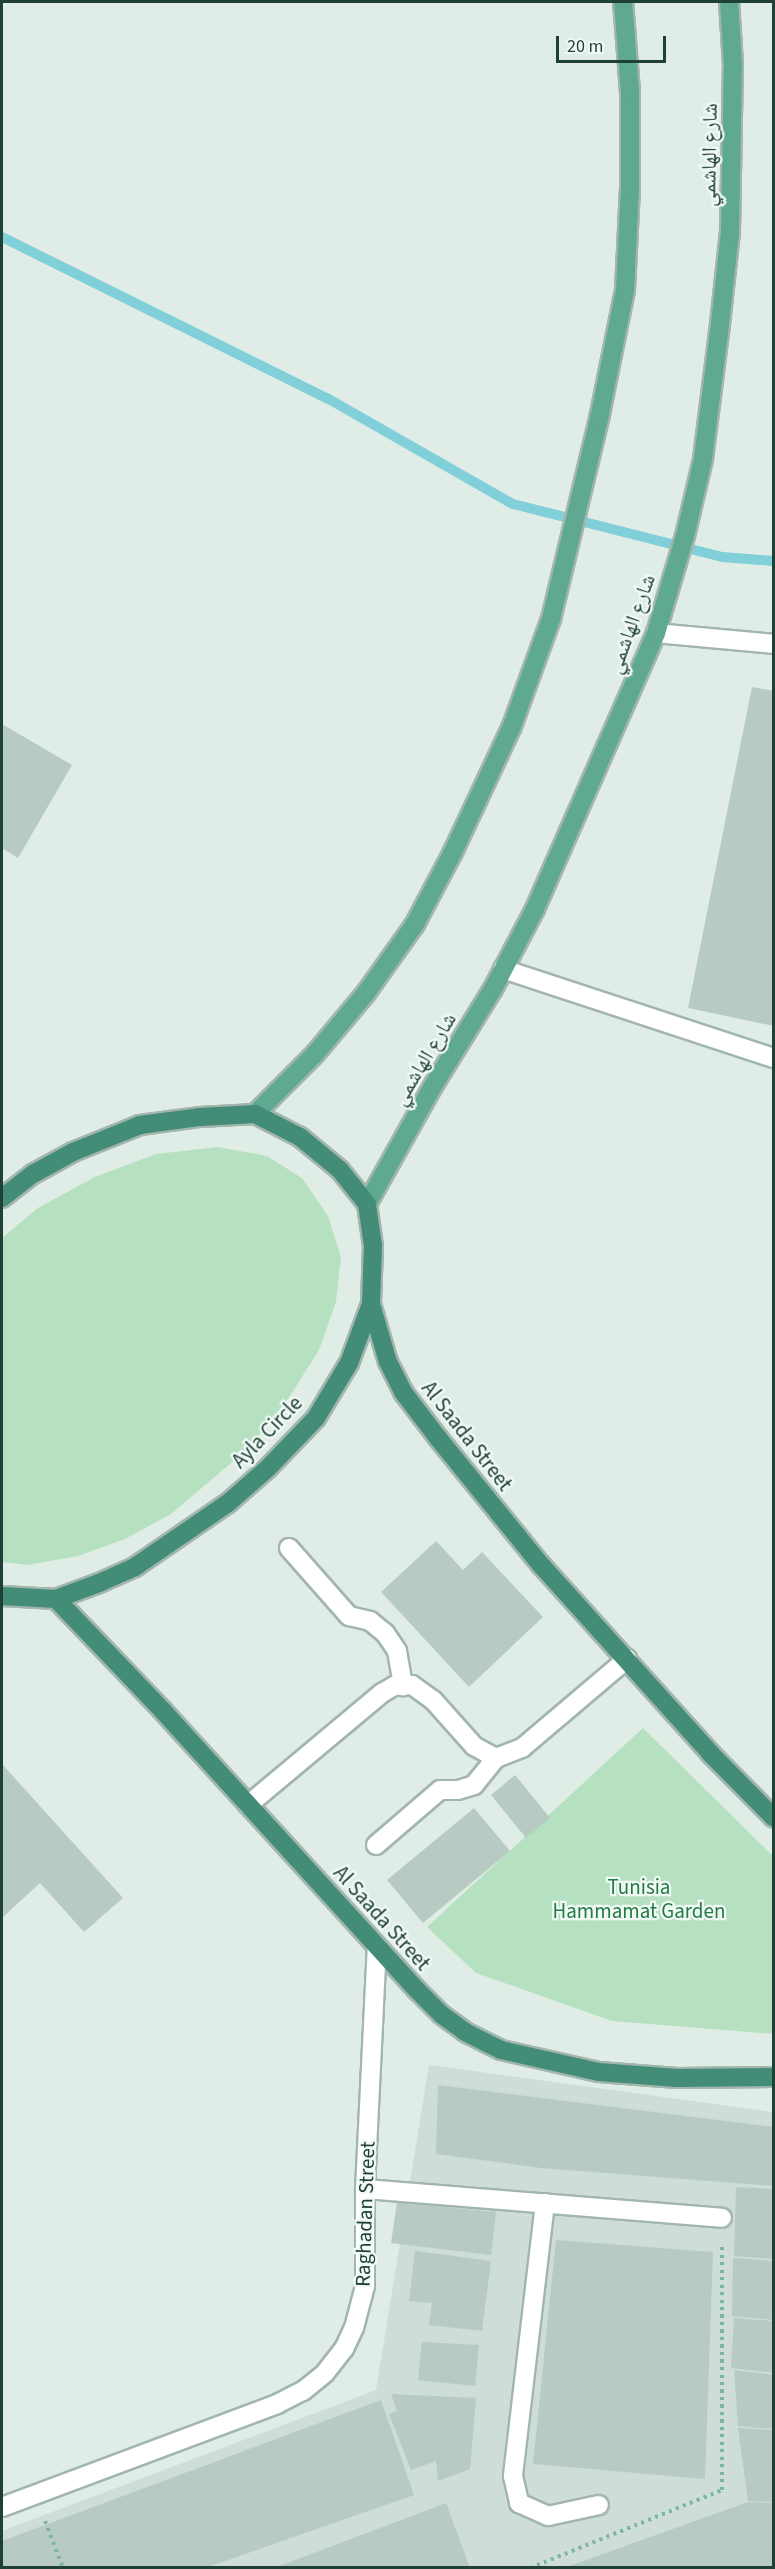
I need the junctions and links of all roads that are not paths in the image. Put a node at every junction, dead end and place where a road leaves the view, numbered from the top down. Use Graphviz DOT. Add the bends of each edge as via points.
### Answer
graph roads {
  1 [pos="623,2"];
  2 [pos="729,2"];
  3 [pos="656,633"];
  4 [pos="774,644"];
  5 [pos="503,969"];
  6 [pos="774,1058"];
  7 [pos="255,1114"];
  8 [pos="2,1198"];
  9 [pos="367,1204"];
  10 [pos="371,1304"];
  11 [pos="289,1548"];
  12 [pos="2,1596"];
  13 [pos="56,1599"];
  14 [pos="627,1659"];
  15 [pos="403,1686"];
  16 [pos="496,1758"];
  17 [pos="248,1806"];
  18 [pos="774,1818"];
  19 [pos="376,1845"];
  20 [pos="377,1946"];
  21 [pos="774,2076"];
  22 [pos="365,2189"];
  23 [pos="545,2203"];
  24 [pos="722,2218"];
  25 [pos="599,2505"];
  26 [pos="2,2507"];
  1 -- 7 [label="main road" via="630,92 625,290 600,419 551,619 508,736 415,924 366,993 315,1054"];
  2 -- 3 [label="main road, شارع الهاشمي" via="733,65 730,232 702,459 685,536"];
  3 -- 4 [label="street"];
  3 -- 5 [label="main road, شارع الهاشمي" via="535,909"];
  5 -- 6 [label="street"];
  5 -- 9 [label="main road, شارع الهاشمي"];
  7 -- 8 [label="highway" via="140,1125 63,1158 33,1174"];
  7 -- 9 [label="highway" via="300,1137 340,1170"];
  9 -- 10 [label="highway, Ayla Circle" via="373,1246"];
  10 -- 13 [label="highway, Ayla Circle" via="349,1363 316,1418 268,1468 228,1503 135,1567"];
  10 -- 14 [label="highway, Al Saada Street" via="388,1362 403,1392 541,1565"];
  11 -- 15 [label="street" via="349,1616 370,1621 385,1633 397,1651"];
  12 -- 13 [label="highway, Ayla Circle"];
  13 -- 17 [label="highway, Al Saada Street"];
  14 -- 16 [label="street" via="522,1748"];
  14 -- 18 [label="highway, Al Saada Street"];
  15 -- 16 [label="street" via="412,1685 434,1700 474,1746"];
  15 -- 17 [label="street" via="382,1693"];
  16 -- 19 [label="street" via="474,1785 440,1790"];
  17 -- 20 [label="highway, Al Saada Street"];
  20 -- 21 [label="highway, Al Saada Street" via="442,2015 501,2050 599,2072 677,2079"];
  20 -- 22 [label="street, Raghadan Street"];
  22 -- 23 [label="street"];
  22 -- 26 [label="street, Raghadan Street" via="365,2286 354,2328 325,2373 303,2391 277,2404"];
  23 -- 24 [label="street"];
  23 -- 25 [label="street" via="513,2476 519,2503 548,2516"];
}
